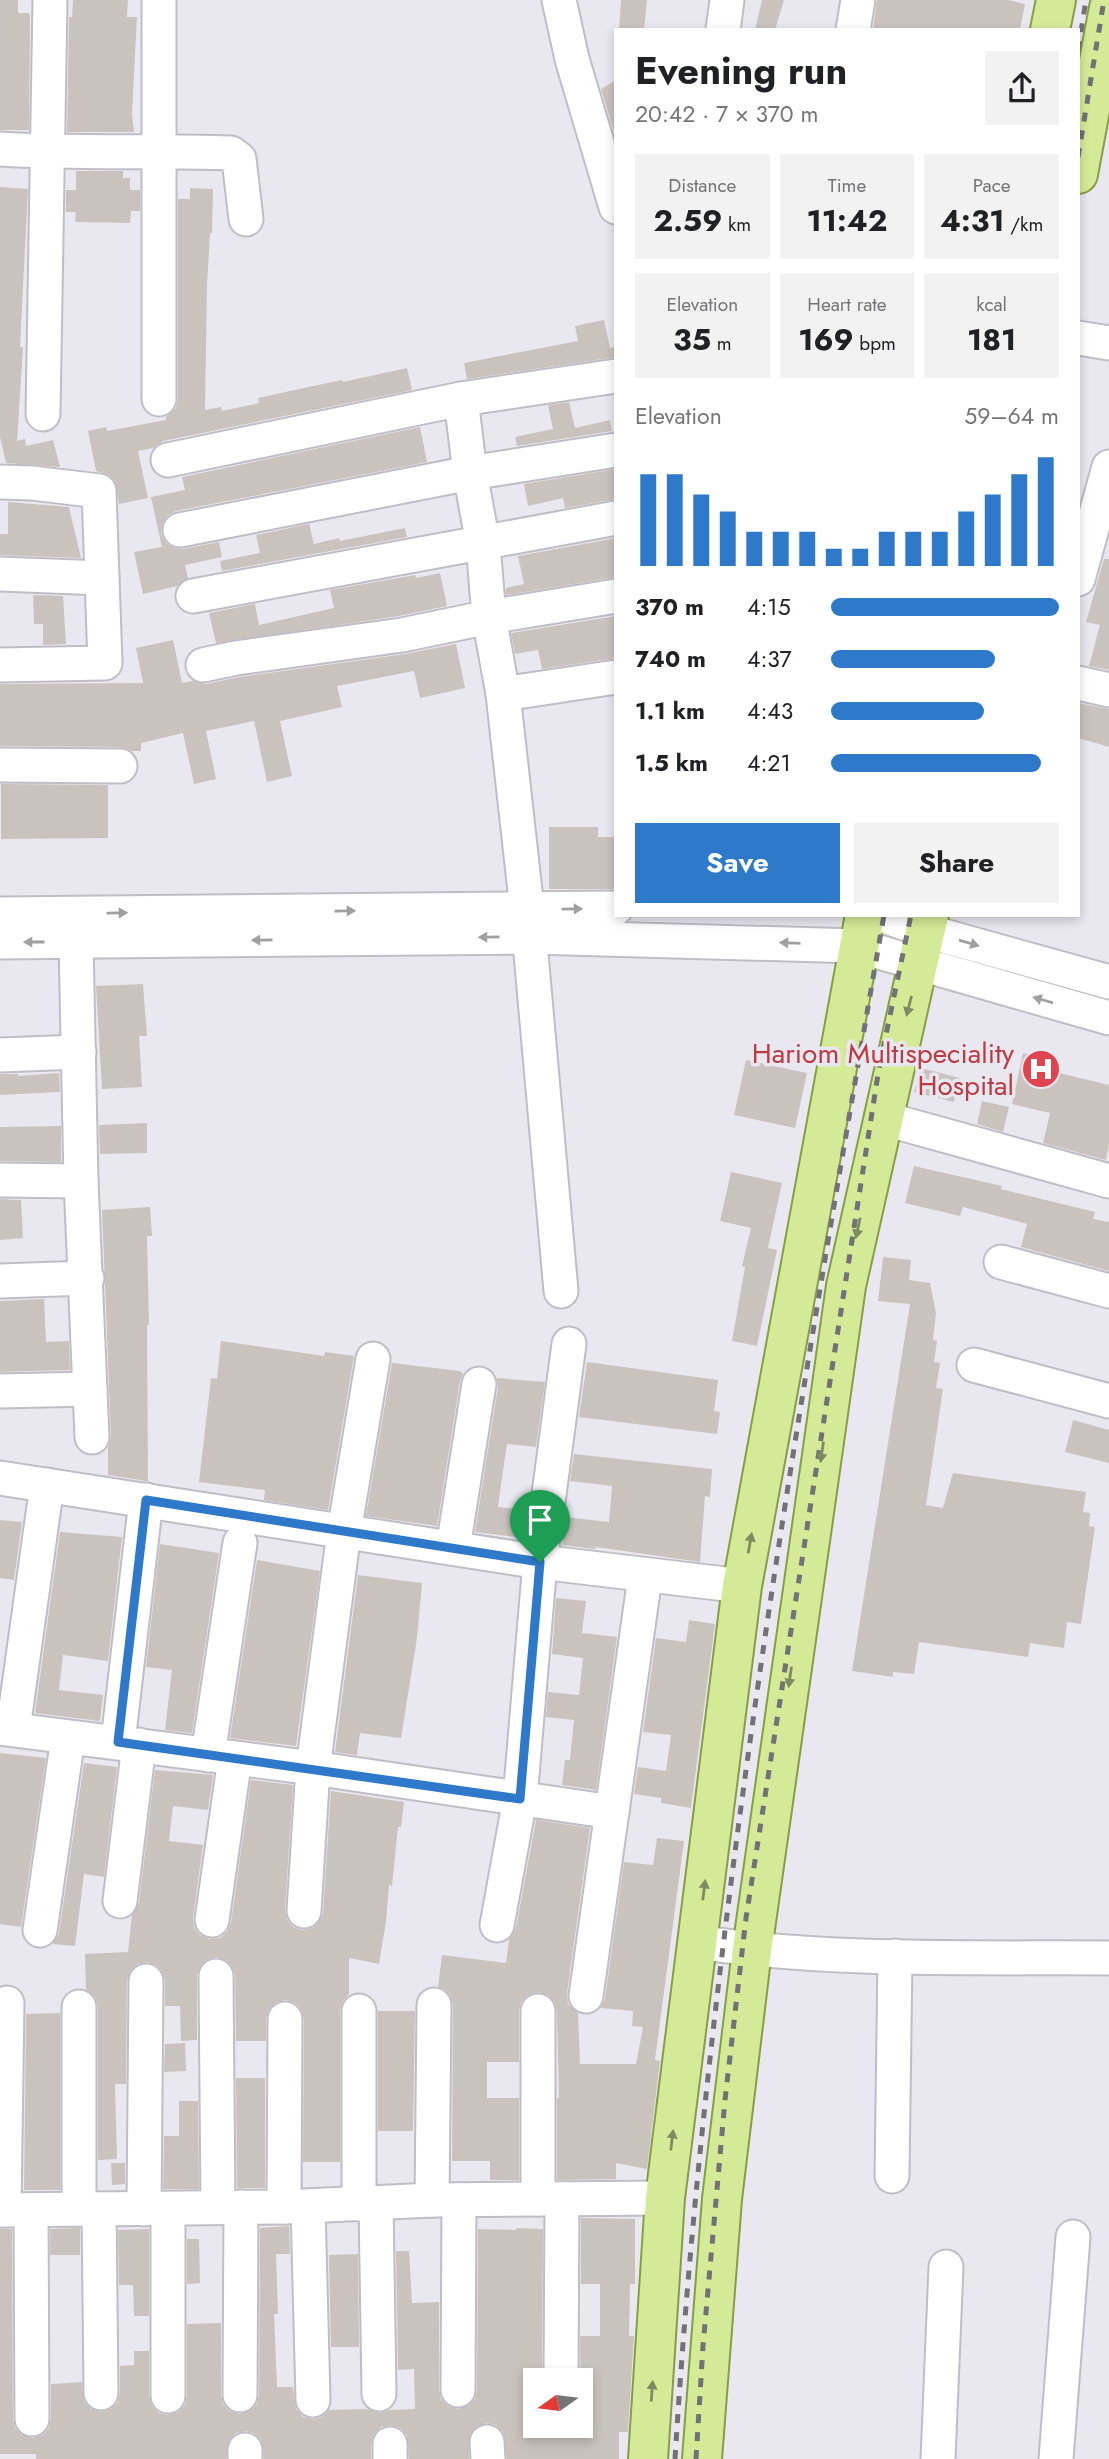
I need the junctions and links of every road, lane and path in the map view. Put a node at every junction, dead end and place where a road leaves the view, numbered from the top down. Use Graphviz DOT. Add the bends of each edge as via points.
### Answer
graph roads {
  1 [pos="50,0"];
  2 [pos="159,0"];
  3 [pos="559,0"];
  4 [pos="727,0"];
  5 [pos="858,0"];
  6 [pos="1056,0"];
  7 [pos="1109,8"];
  8 [pos="723,28"];
  9 [pos="853,28"];
  10 [pos="1050,28"];
  11 [pos="0,149"];
  12 [pos="160,150"];
  13 [pos="47,152"];
  14 [pos="1080,163"];
  15 [pos="614,199"];
  16 [pos="246,219"];
  17 [pos="1080,338"];
  18 [pos="1109,343"];
  19 [pos="614,376"];
  20 [pos="159,399"];
  21 [pos="461,399"];
  22 [pos="43,414"];
  23 [pos="614,450"];
  24 [pos="168,460"];
  25 [pos="1109,467"];
  26 [pos="470,473"];
  27 [pos="0,482"];
  28 [pos="614,518"];
  29 [pos="180,530"];
  30 [pos="483,544"];
  31 [pos="1090,567"];
  32 [pos="0,574"];
  33 [pos="102,578"];
  34 [pos="193,596"];
  35 [pos="614,596"];
  36 [pos="489,617"];
  37 [pos="0,665"];
  38 [pos="203,665"];
  39 [pos="614,677"];
  40 [pos="1080,683"];
  41 [pos="1109,690"];
  42 [pos="503,694"];
  43 [pos="0,765"];
  44 [pos="120,766"];
  45 [pos="614,908"];
  46 [pos="0,914"];
  47 [pos="885,917"];
  48 [pos="529,923"];
  49 [pos="862,931"];
  50 [pos="925,937"];
  51 [pos="0,942"];
  52 [pos="76,942"];
  53 [pos="1109,982"];
  54 [pos="1109,1018"];
  55 [pos="79,1052"];
  56 [pos="0,1055"];
  57 [pos="882,1118"];
  58 [pos="0,1180"];
  59 [pos="81,1181"];
  60 [pos="1109,1181"];
  61 [pos="1001,1262"];
  62 [pos="87,1278"];
  63 [pos="0,1281"];
  64 [pos="561,1291"];
  65 [pos="1109,1292"];
  66 [pos="569,1344"];
  67 [pos="373,1359"];
  68 [pos="974,1365"];
  69 [pos="479,1384"];
  70 [pos="90,1389"];
  71 [pos="0,1391"];
  72 [pos="1109,1401"];
  73 [pos="92,1437"];
  74 [pos="0,1478"];
  75 [pos="47,1485"];
  76 [pos="146,1500"];
  77 [pos="344,1532"];
  78 [pos="240,1543"];
  79 [pos="453,1548"];
  80 [pos="540,1562"];
  81 [pos="742,1586"];
  82 [pos="643,1591"];
  83 [pos="6,1728"];
  84 [pos="68,1738"];
  85 [pos="129,1744"];
  86 [pos="222,1756"];
  87 [pos="313,1768"];
  88 [pos="520,1799"];
  89 [pos="612,1812"];
  90 [pos="120,1901"];
  91 [pos="304,1911"];
  92 [pos="212,1920"];
  93 [pos="497,1925"];
  94 [pos="40,1930"];
  95 [pos="697,1942"];
  96 [pos="752,1950"];
  97 [pos="895,1956"];
  98 [pos="1109,1958"];
  99 [pos="216,1976"];
  100 [pos="146,1981"];
  101 [pos="586,1996"];
  102 [pos="8,2003"];
  103 [pos="434,2005"];
  104 [pos="79,2007"];
  105 [pos="359,2011"];
  106 [pos="538,2011"];
  107 [pos="285,2019"];
  108 [pos="892,2176"];
  109 [pos="665,2198"];
  110 [pos="550,2199"];
  111 [pos="445,2200"];
  112 [pos="367,2203"];
  113 [pos="296,2206"];
  114 [pos="230,2207"];
  115 [pos="156,2208"];
  116 [pos="89,2209"];
  117 [pos="11,2210"];
  118 [pos="1073,2237"];
  119 [pos="946,2267"];
  120 [pos="560,2368"];
  121 [pos="458,2390"];
  122 [pos="101,2393"];
  123 [pos="379,2394"];
  124 [pos="240,2395"];
  125 [pos="169,2396"];
  126 [pos="313,2400"];
  127 [pos="32,2419"];
  128 [pos="648,2459"];
  129 [pos="702,2459"];
  130 [pos="939,2459"];
  131 [pos="1056,2459"];
  1 -- 13 [label="street"];
  2 -- 12 [label="street"];
  3 -- 15 [label="street"];
  4 -- 8 [label="street"];
  5 -- 9 [label="street"];
  6 -- 10 [label="main road"];
  7 -- 14 [label="main road"];
  11 -- 13 [label="street"];
  12 -- 13 [label="street"];
  12 -- 16 [label="street" via="231,153 239,159"];
  12 -- 20 [label="street"];
  13 -- 22 [label="street"];
  17 -- 18 [label="street"];
  19 -- 21 [label="street"];
  21 -- 24 [label="street"];
  21 -- 26 [label="street"];
  23 -- 26 [label="street"];
  25 -- 31 [label="street"];
  26 -- 29 [label="street"];
  26 -- 30 [label="street"];
  27 -- 33 [label="street" via="99,491"];
  28 -- 30 [label="street"];
  30 -- 34 [label="street"];
  30 -- 36 [label="street"];
  32 -- 33 [label="street"];
  33 -- 37 [label="street" via="105,663"];
  35 -- 36 [label="street"];
  36 -- 38 [label="street"];
  36 -- 42 [label="street"];
  39 -- 42 [label="street"];
  40 -- 41 [label="street"];
  42 -- 48 [label="street"];
  43 -- 44 [label="street"];
  48 -- 45 [label="street, one-way"];
  46 -- 48 [label="street, one-way"];
  47 -- 50 [label="street"];
  49 -- 48 [label="street, one-way"];
  48 -- 52 [label="street, one-way"];
  48 -- 64 [label="street"];
  49 -- 50 [label="street"];
  81 -- 49 [label="main road, one-way"];
  50 -- 53 [label="street, one-way"];
  54 -- 50 [label="street, one-way"];
  50 -- 57 [label="main road, one-way"];
  52 -- 51 [label="street, one-way"];
  52 -- 55 [label="street"];
  55 -- 56 [label="street"];
  55 -- 59 [label="street"];
  57 -- 60 [label="street"];
  57 -- 96 [label="main road, one-way" via="846,1286"];
  58 -- 59 [label="street"];
  59 -- 62 [label="street"];
  61 -- 65 [label="street"];
  62 -- 63 [label="street"];
  62 -- 70 [label="street"];
  66 -- 80 [label="street"];
  67 -- 77 [label="street"];
  68 -- 72 [label="street"];
  69 -- 79 [label="street"];
  70 -- 71 [label="street"];
  70 -- 73 [label="street"];
  74 -- 75 [label="street"];
  75 -- 76 [label="street"];
  75 -- 83 [label="street"];
  76 -- 77 [label="street"];
  76 -- 85 [label="street"];
  77 -- 79 [label="street"];
  77 -- 87 [label="street"];
  78 -- 86 [label="street"];
  79 -- 80 [label="street"];
  80 -- 81 [label="street"];
  80 -- 88 [label="street"];
  95 -- 81 [label="main road, one-way"];
  82 -- 89 [label="street"];
  83 -- 84 [label="street"];
  84 -- 85 [label="street"];
  84 -- 94 [label="street"];
  85 -- 86 [label="street"];
  85 -- 90 [label="street" via="140,1750"];
  86 -- 87 [label="street"];
  86 -- 92 [label="street"];
  87 -- 88 [label="street"];
  87 -- 91 [label="street"];
  88 -- 89 [label="street"];
  88 -- 93 [label="street"];
  89 -- 101 [label="street"];
  95 -- 96 [label="street"];
  109 -- 95 [label="main road, one-way"];
  96 -- 97 [label="street"];
  96 -- 129 [label="main road" via="722,2199"];
  97 -- 98 [label="street"];
  97 -- 108 [label="street"];
  99 -- 114 [label="street"];
  100 -- 115 [label="street"];
  102 -- 117 [label="street"];
  103 -- 111 [label="street"];
  104 -- 116 [label="street"];
  105 -- 112 [label="street"];
  106 -- 110 [label="street"];
  107 -- 113 [label="street"];
  109 -- 110 [label="street"];
  128 -- 109 [label="main road, one-way"];
  110 -- 111 [label="street"];
  110 -- 120 [label="street"];
  111 -- 112 [label="street"];
  111 -- 121 [label="street"];
  112 -- 113 [label="street"];
  112 -- 123 [label="street"];
  113 -- 114 [label="street"];
  113 -- 126 [label="street"];
  114 -- 115 [label="street"];
  114 -- 124 [label="street"];
  115 -- 116 [label="street"];
  115 -- 125 [label="street"];
  116 -- 117 [label="street"];
  116 -- 122 [label="street"];
  117 -- 127 [label="street"];
  118 -- 131 [label="street"];
  119 -- 130 [label="street"];
}
